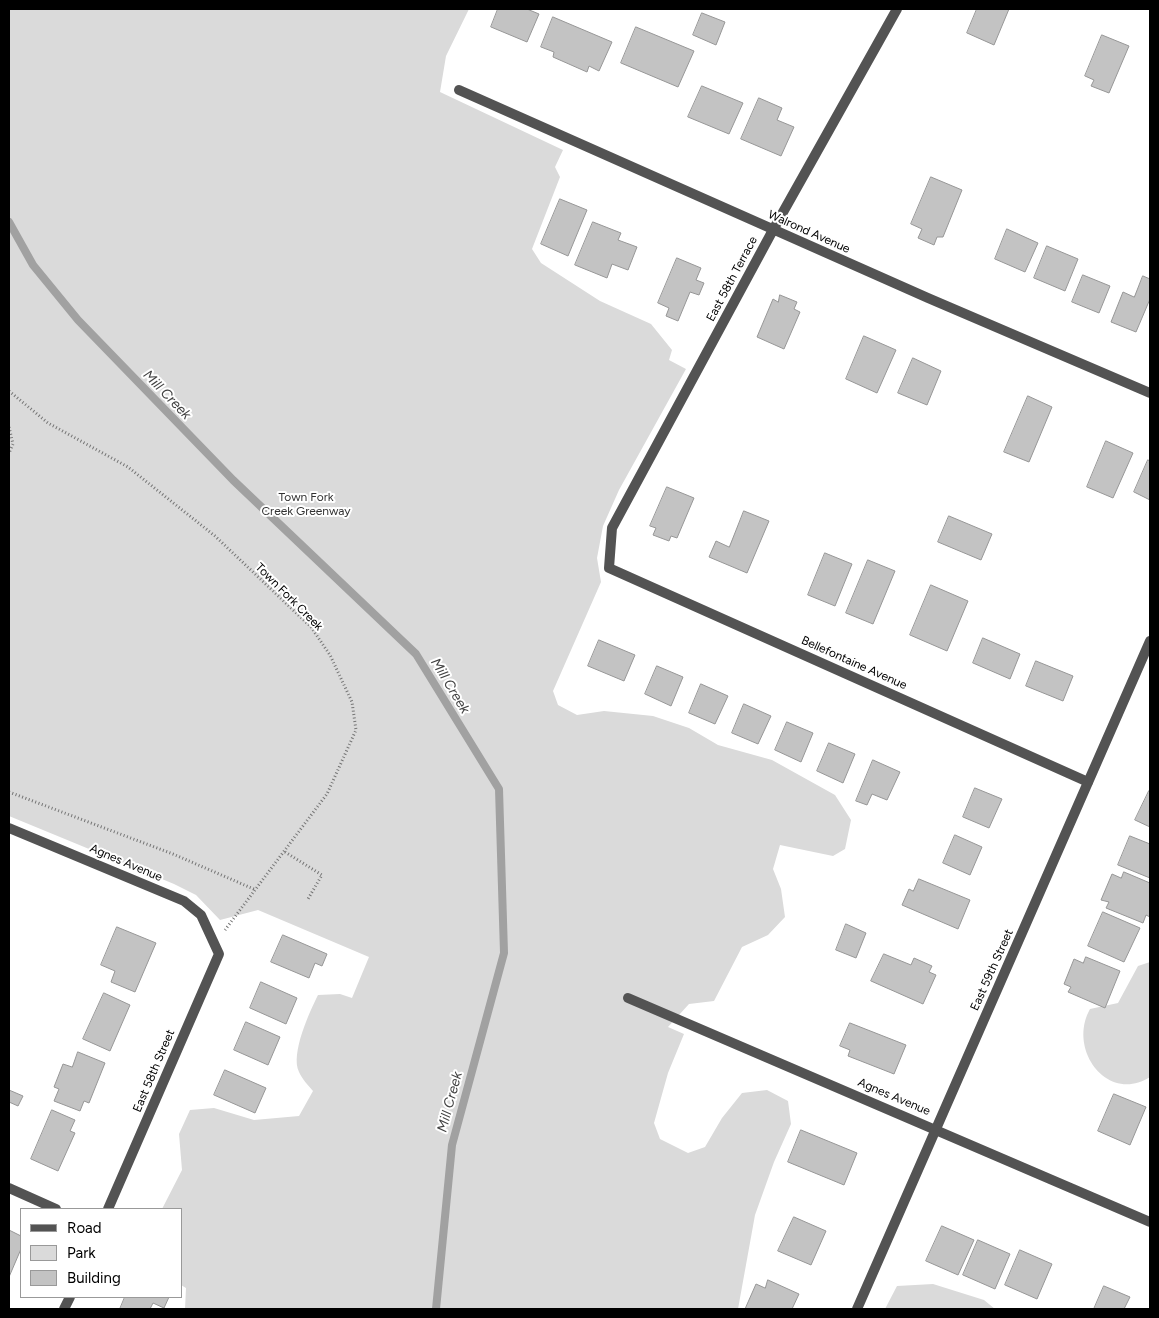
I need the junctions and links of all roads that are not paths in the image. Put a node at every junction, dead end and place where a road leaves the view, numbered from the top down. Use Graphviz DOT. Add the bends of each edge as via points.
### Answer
graph roads {
  1 [pos="897,9"];
  2 [pos="459,90"];
  3 [pos="773,230"];
  4 [pos="1150,393"];
  5 [pos="609,568"];
  6 [pos="1150,641"];
  7 [pos="1088,782"];
  8 [pos="9,828"];
  9 [pos="214,944"];
  10 [pos="628,998"];
  11 [pos="936,1129"];
  12 [pos="9,1188"];
  13 [pos="54,1208"];
  14 [pos="108,1208"];
  15 [pos="1150,1222"];
  16 [pos="858,1309"];
  1 -- 3 [label="street, East 58th Terrace"];
  2 -- 3 [label="street, Walrond Avenue"];
  3 -- 4 [label="street, Walrond Avenue"];
  3 -- 5 [label="street, East 58th Terrace" via="612,528"];
  5 -- 7 [label="street, Bellefontaine Avenue"];
  6 -- 7 [label="street, East 59th Street"];
  7 -- 11 [label="street, East 59th Street"];
  8 -- 9 [label="street, Agnes Avenue" via="184,901 201,915"];
  9 -- 14 [label="street, East 58th Street" via="219,954"];
  10 -- 11 [label="street, Agnes Avenue"];
  11 -- 15 [label="street, Agnes Avenue"];
  11 -- 16 [label="street, East 59th Street"];
  12 -- 13 [label="street"];
}
